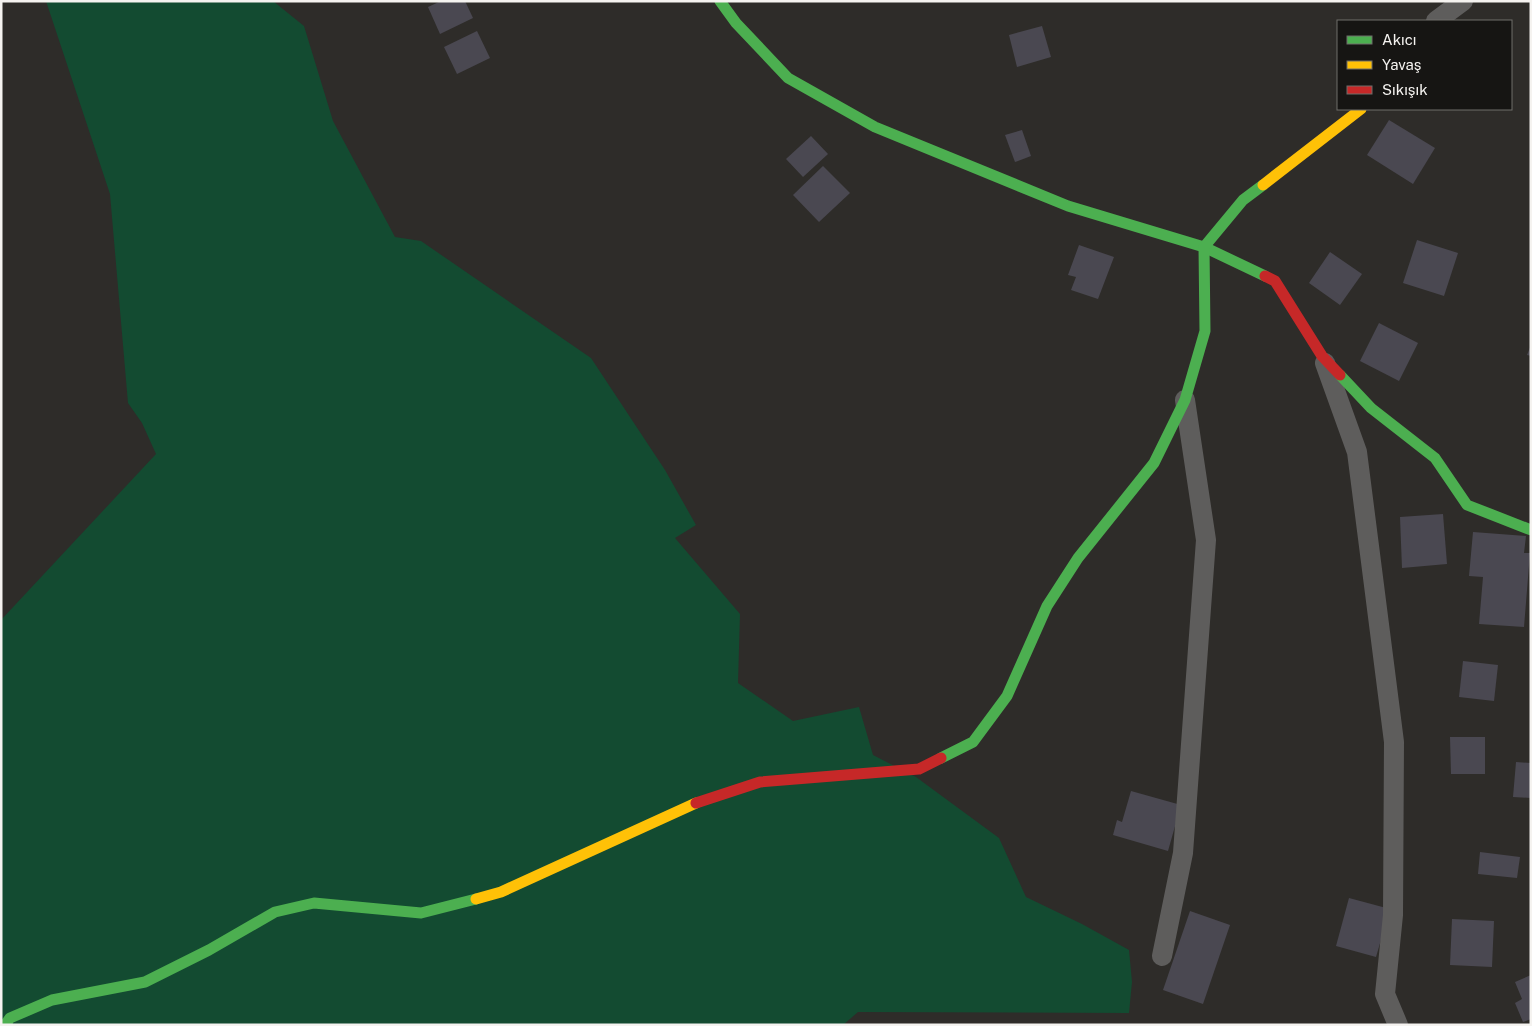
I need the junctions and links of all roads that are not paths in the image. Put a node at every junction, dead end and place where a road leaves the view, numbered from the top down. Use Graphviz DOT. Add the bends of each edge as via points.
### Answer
graph roads {
  1 [pos="720,1"];
  2 [pos="1463,1"];
  3 [pos="1437,20"];
  4 [pos="1360,110"];
  5 [pos="1204,247"];
  6 [pos="1322,356"];
  7 [pos="1185,400"];
  8 [pos="1531,530"];
  9 [pos="1162,956"];
  10 [pos="5,1025"];
  11 [pos="1398,1025"];
  1 -- 5 [label="street" via="736,23 788,78 874,127 1068,206"];
  2 -- 3 [label="street"];
  4 -- 5 [label="street" via="1243,200"];
  5 -- 6 [label="street" via="1275,281"];
  5 -- 7 [label="street" via="1205,331"];
  6 -- 8 [label="street" via="1371,408 1435,458 1467,506"];
  6 -- 11 [label="street" via="1357,452 1394,742 1393,915 1385,994"];
  7 -- 9 [label="street" via="1206,540 1183,853"];
  7 -- 10 [label="street" via="1154,462 1078,558 1047,606 1007,696 973,742 919,769 760,782 693,804 501,892 421,913 314,903 275,912 145,982 52,1000 10,1018"];
}
